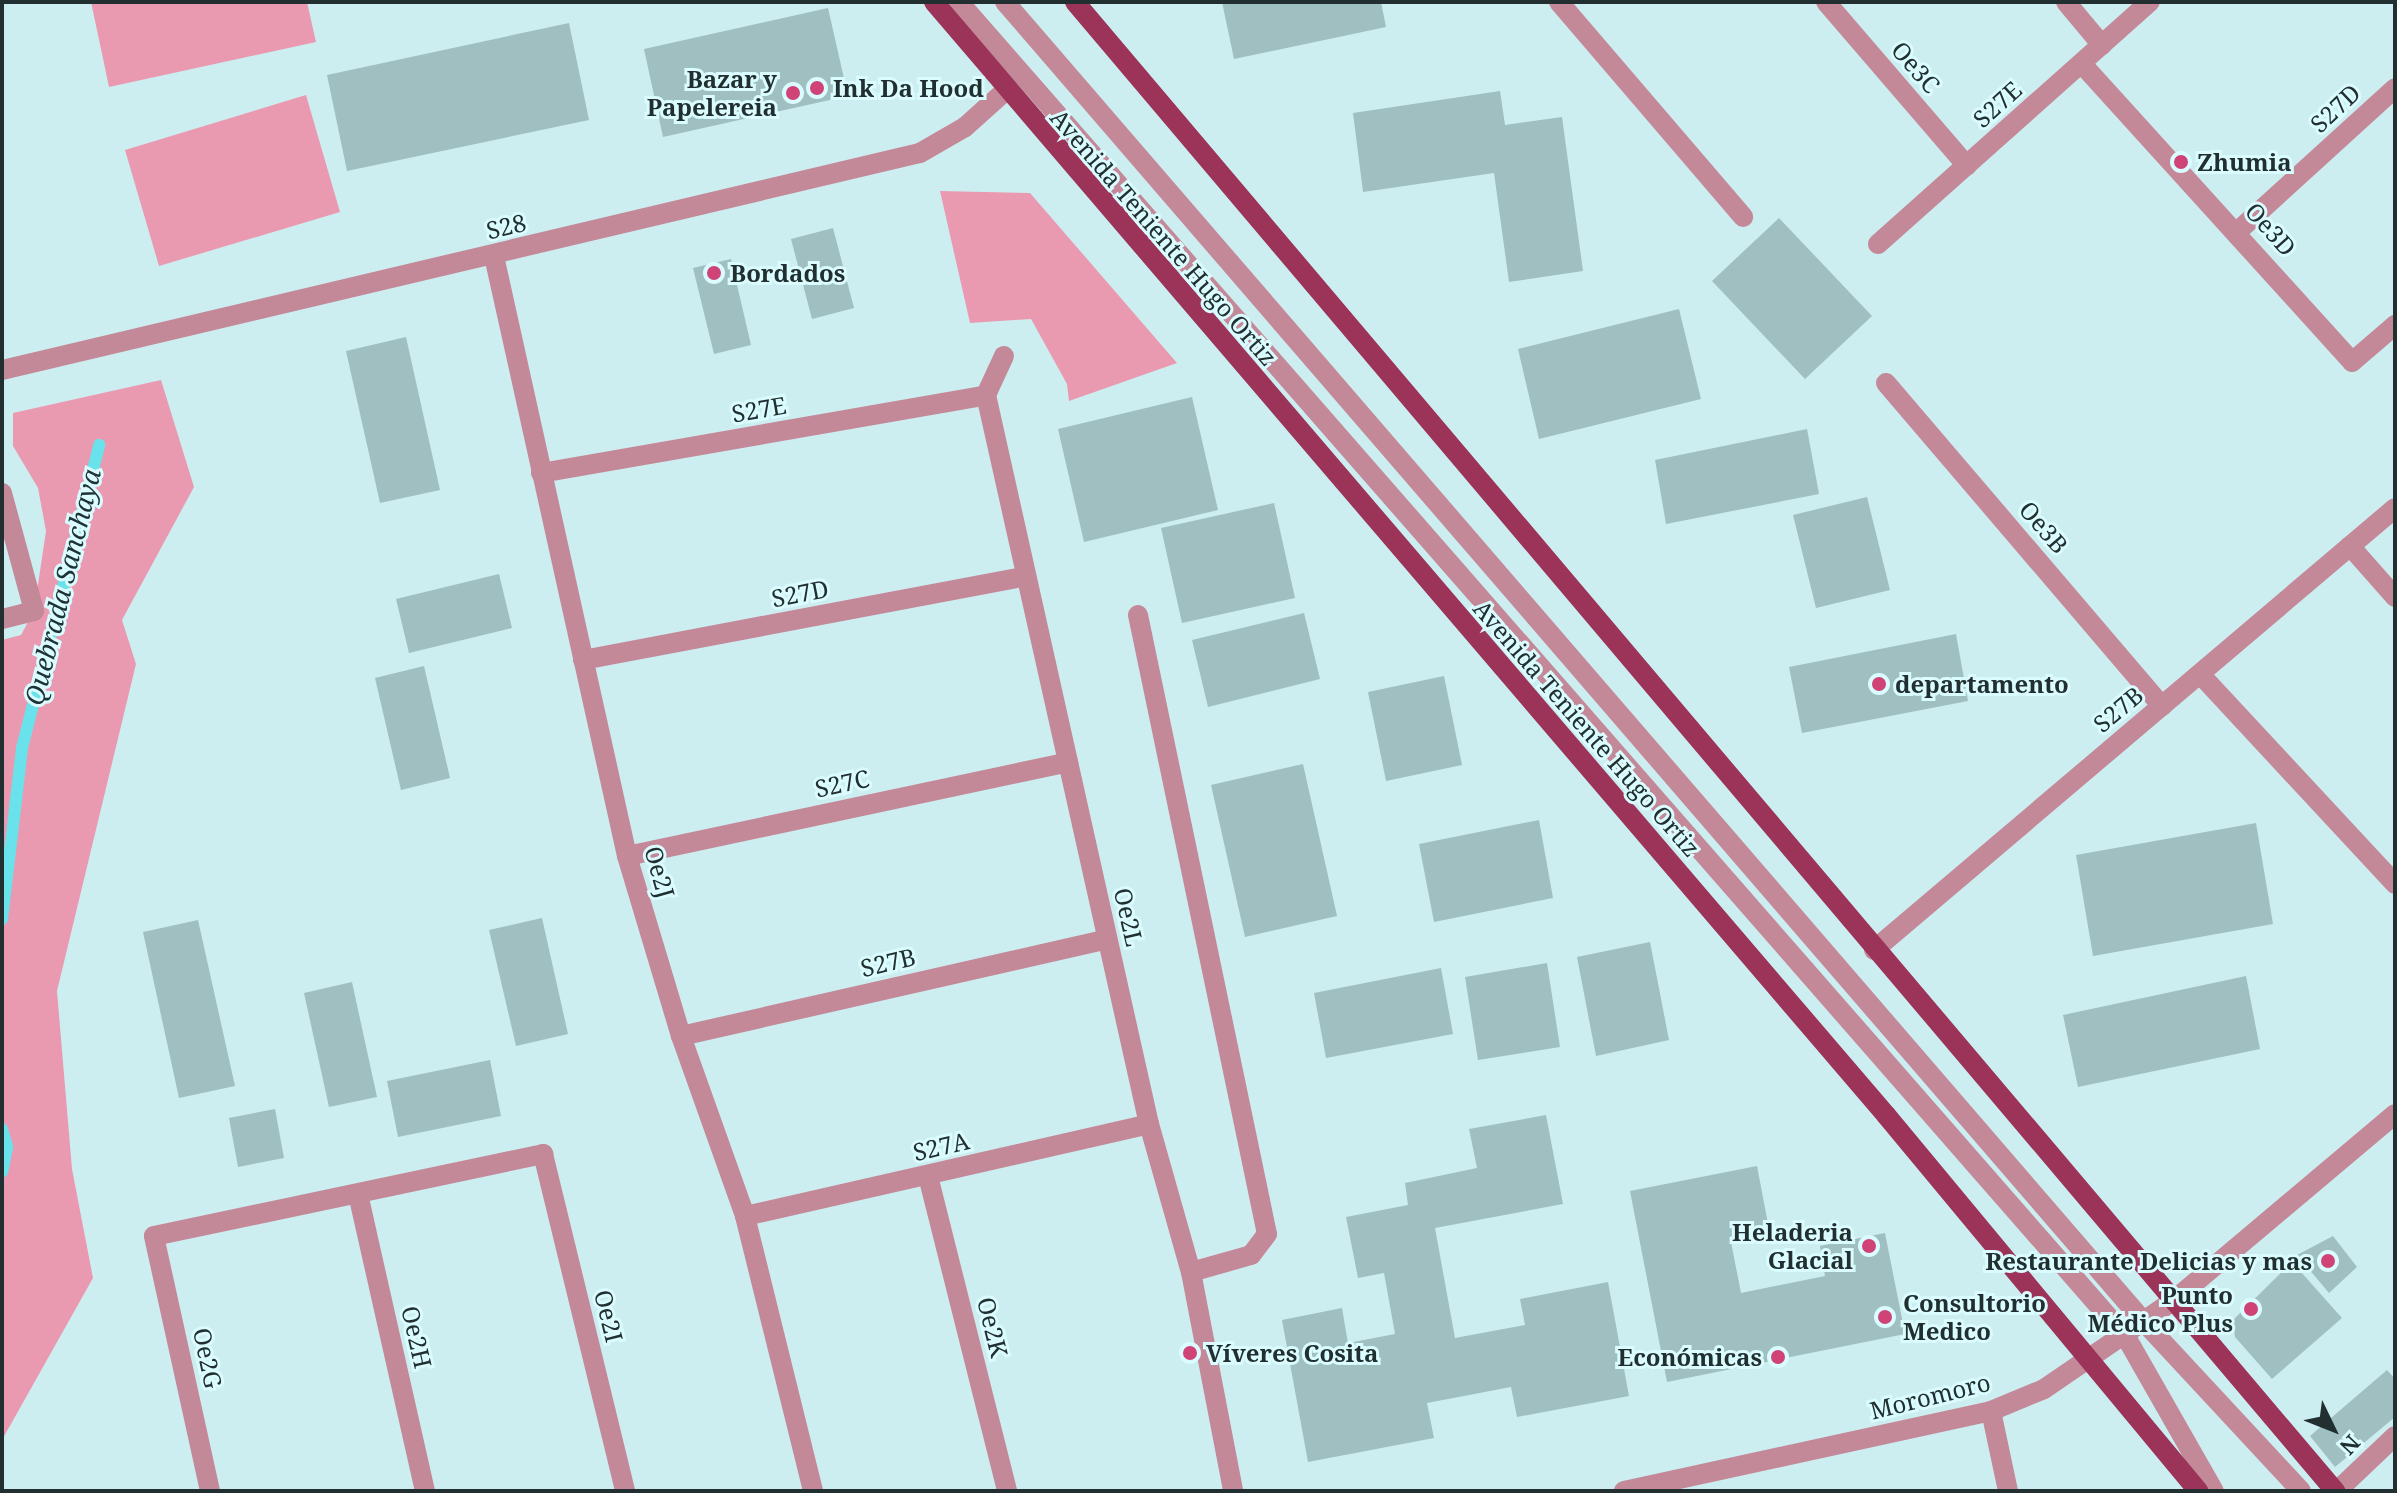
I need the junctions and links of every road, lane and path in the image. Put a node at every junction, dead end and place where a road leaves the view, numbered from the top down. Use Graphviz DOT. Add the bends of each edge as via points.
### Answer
graph roads {
  1 [pos="934,2"];
  2 [pos="959,2"];
  3 [pos="1005,2"];
  4 [pos="1075,2"];
  5 [pos="1559,2"];
  6 [pos="1826,2"];
  7 [pos="2066,2"];
  8 [pos="2150,2"];
  9 [pos="2102,45"];
  10 [pos="2082,64"];
  11 [pos="2395,88"];
  12 [pos="1004,92"];
  13 [pos="1967,166"];
  14 [pos="1743,217"];
  15 [pos="2238,231"];
  16 [pos="1878,244"];
  17 [pos="494,256"];
  18 [pos="2395,325"];
  19 [pos="1004,356"];
  20 [pos="2,370"];
  21 [pos="1886,383"];
  22 [pos="986,395"];
  23 [pos="541,473"];
  24 [pos="2,493"];
  25 [pos="2395,508"];
  26 [pos="2350,546"];
  27 [pos="1026,576"];
  28 [pos="2395,597"];
  29 [pos="1138,615"];
  30 [pos="2,619"];
  31 [pos="583,660"];
  32 [pos="2200,674"];
  33 [pos="2162,706"];
  34 [pos="1068,762"];
  35 [pos="627,856"];
  36 [pos="2395,884"];
  37 [pos="1107,939"];
  38 [pos="1874,950"];
  39 [pos="681,1036"];
  40 [pos="2395,1114"];
  41 [pos="1149,1124"];
  42 [pos="928,1176"];
  43 [pos="358,1194"];
  44 [pos="745,1216"];
  45 [pos="1191,1272"];
  46 [pos="2173,1301"];
  47 [pos="2145,1323"];
  48 [pos="2126,1337"];
  49 [pos="2091,1361"];
  50 [pos="1991,1411"];
  51 [pos="2395,1436"];
  52 [pos="210,1491"];
  53 [pos="425,1491"];
  54 [pos="625,1491"];
  55 [pos="813,1491"];
  56 [pos="1007,1491"];
  57 [pos="1233,1491"];
  58 [pos="1624,1491"];
  59 [pos="2008,1491"];
  60 [pos="2198,1491"];
  61 [pos="2214,1491"];
  62 [pos="2301,1491"];
  63 [pos="2336,1491"];
  1 -- 12 [label="main road, Avenida Teniente Hugo Ortiz"];
  2 -- 48 [label="street"];
  3 -- 47 [label="street"];
  4 -- 38 [label="main road"];
  5 -- 14 [label="street"];
  6 -- 13 [label="street, Oe3C"];
  7 -- 9 [label="street"];
  8 -- 9 [label="street, S27E"];
  9 -- 10 [label="street, S27E"];
  10 -- 13 [label="street, S27E"];
  10 -- 15 [label="street, Oe3D"];
  11 -- 15 [label="street, S27D"];
  12 -- 17 [label="street, S28" via="965,127 920,153"];
  12 -- 49 [label="main road, Avenida Teniente Hugo Ortiz"];
  13 -- 16 [label="street, S27E"];
  15 -- 18 [label="street, Oe3D" via="2352,362"];
  17 -- 20 [label="street, S28"];
  17 -- 23 [label="street, Oe2J"];
  19 -- 22 [label="street"];
  21 -- 33 [label="street, Oe3B"];
  22 -- 23 [label="street, S27E"];
  22 -- 27 [label="street, Oe2L"];
  23 -- 31 [label="street, Oe2J"];
  24 -- 30 [label="street" via="34,611"];
  25 -- 26 [label="street, S27B"];
  26 -- 28 [label="street"];
  26 -- 32 [label="street, S27B"];
  27 -- 31 [label="street, S27D"];
  27 -- 34 [label="street, Oe2L"];
  29 -- 45 [label="street" via="1267,1234 1251,1255"];
  31 -- 35 [label="street, Oe2J"];
  32 -- 33 [label="street, S27B"];
  32 -- 36 [label="street"];
  33 -- 38 [label="street, S27B"];
  34 -- 35 [label="street, S27C"];
  34 -- 37 [label="street, Oe2L"];
  35 -- 39 [label="street, Oe2J"];
  37 -- 39 [label="street, S27B"];
  37 -- 41 [label="street, Oe2L"];
  38 -- 46 [label="main road"];
  39 -- 44 [label="street, Oe2J"];
  40 -- 46 [label="street, Moromoro"];
  41 -- 42 [label="street, S27A"];
  41 -- 45 [label="street, Oe2L"];
  42 -- 44 [label="street, S27A"];
  42 -- 56 [label="street, Oe2K"];
  43 -- 52 [label="street, Oe2G" via="154,1236"];
  43 -- 53 [label="street, Oe2H"];
  43 -- 54 [label="street, Oe2I" via="543,1154"];
  44 -- 55 [label="street, Oe2J"];
  45 -- 57 [label="street, Oe2L"];
  46 -- 47 [label="street, Moromoro"];
  46 -- 63 [label="main road"];
  47 -- 48 [label="street, Moromoro"];
  47 -- 62 [label="street"];
  48 -- 49 [label="street, Moromoro"];
  48 -- 61 [label="street"];
  49 -- 50 [label="street, Moromoro"];
  49 -- 60 [label="main road, Avenida Teniente Hugo Ortiz"];
  50 -- 58 [label="street, Moromoro"];
  50 -- 59 [label="street"];
  51 -- 63 [label="street"];
}
